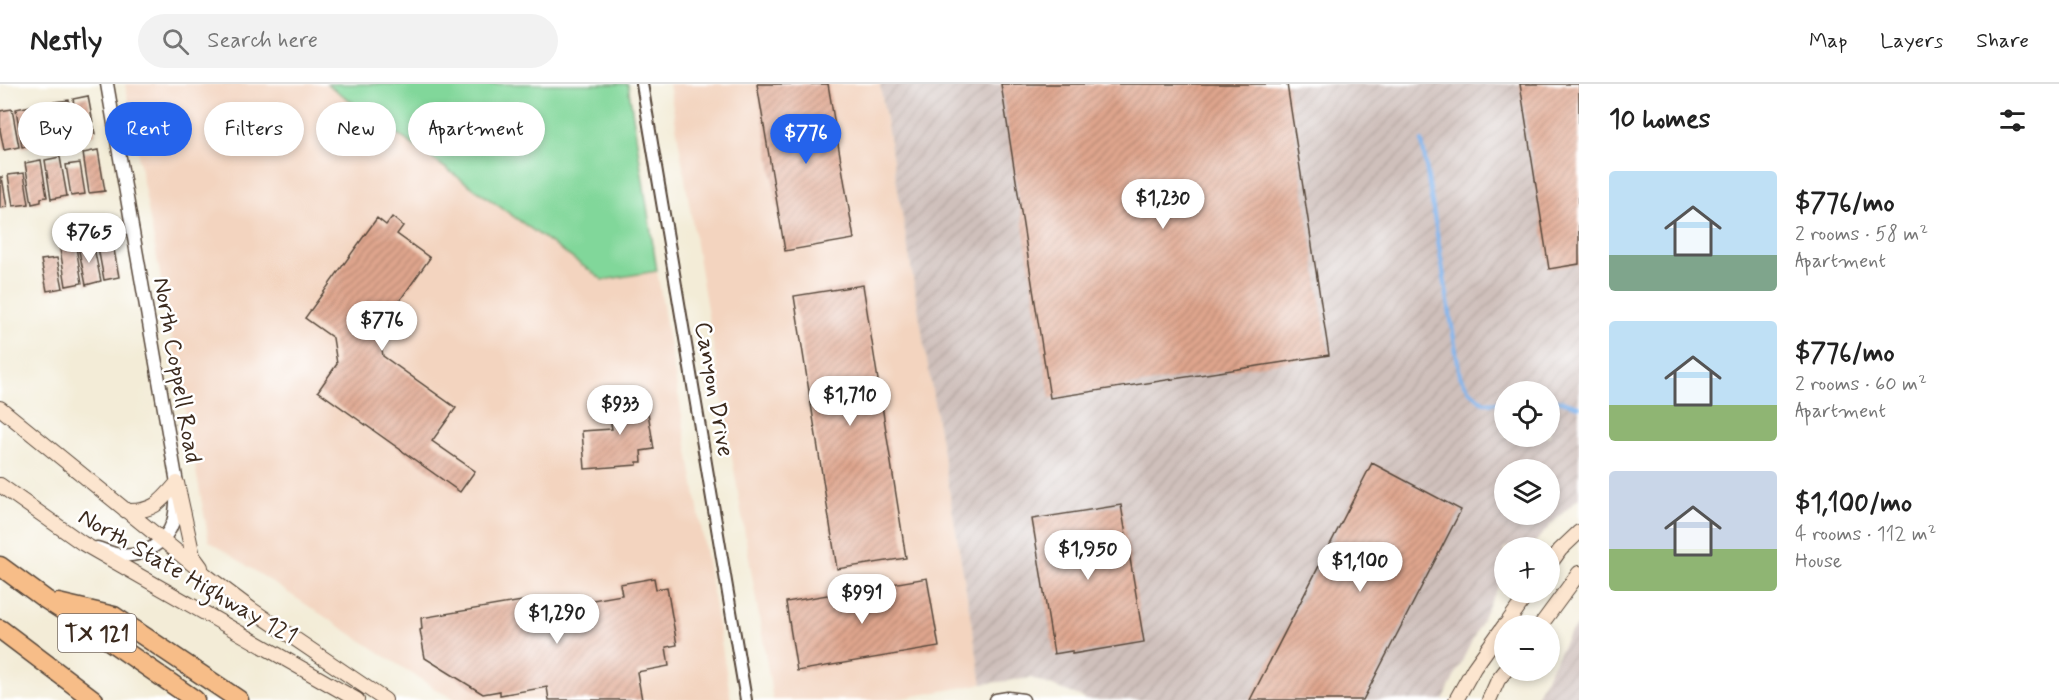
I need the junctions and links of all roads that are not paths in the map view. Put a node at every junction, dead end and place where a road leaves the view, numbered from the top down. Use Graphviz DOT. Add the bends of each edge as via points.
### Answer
graph roads {
  1 [pos="107,84"];
  2 [pos="642,84"];
  3 [pos="0,408"];
  4 [pos="177,483"];
  5 [pos="0,485"];
  6 [pos="126,511"];
  7 [pos="1579,532"];
  8 [pos="162,540"];
  9 [pos="82,543"];
  10 [pos="1560,550"];
  11 [pos="0,566"];
  12 [pos="1579,573"];
  13 [pos="207,576"];
  14 [pos="45,600"];
  15 [pos="1548,615"];
  16 [pos="0,629"];
  17 [pos="0,637"];
  18 [pos="1494,641"];
  19 [pos="1498,681"];
  20 [pos="75,700"];
  21 [pos="94,700"];
  22 [pos="195,700"];
  23 [pos="239,700"];
  24 [pos="357,700"];
  25 [pos="385,700"];
  26 [pos="746,700"];
  27 [pos="996,700"];
  28 [pos="1023,700"];
  29 [pos="1456,700"];
  30 [pos="1489,700"];
  1 -- 4 [label="street, North Coppell Road"];
  2 -- 26 [label="street, Canyon Drive"];
  3 -- 6 [label="main road"];
  4 -- 6 [label="main road" via="151,508"];
  4 -- 8 [label="street, North Coppell Road" via="173,523"];
  4 -- 13 [label="main road" via="193,556"];
  5 -- 9 [label="main road, North State Highway 121"];
  6 -- 8 [label="main road"];
  7 -- 10 [label="main road"];
  8 -- 9 [label="street" via="140,553 120,555"];
  8 -- 13 [label="main road"];
  9 -- 24 [label="main road, North State Highway 121"];
  11 -- 14 [label="highway, TX 121"];
  12 -- 15 [label="main road"];
  13 -- 25 [label="main road"];
  14 -- 22 [label="highway, TX 121"];
  14 -- 23 [label="highway" via="114,616"];
  16 -- 21 [label="highway, TX 121"];
  17 -- 20 [label="highway"];
  18 -- 29 [label="main road"];
  19 -- 30 [label="main road"];
  27 -- 28 [label="street"];
}
